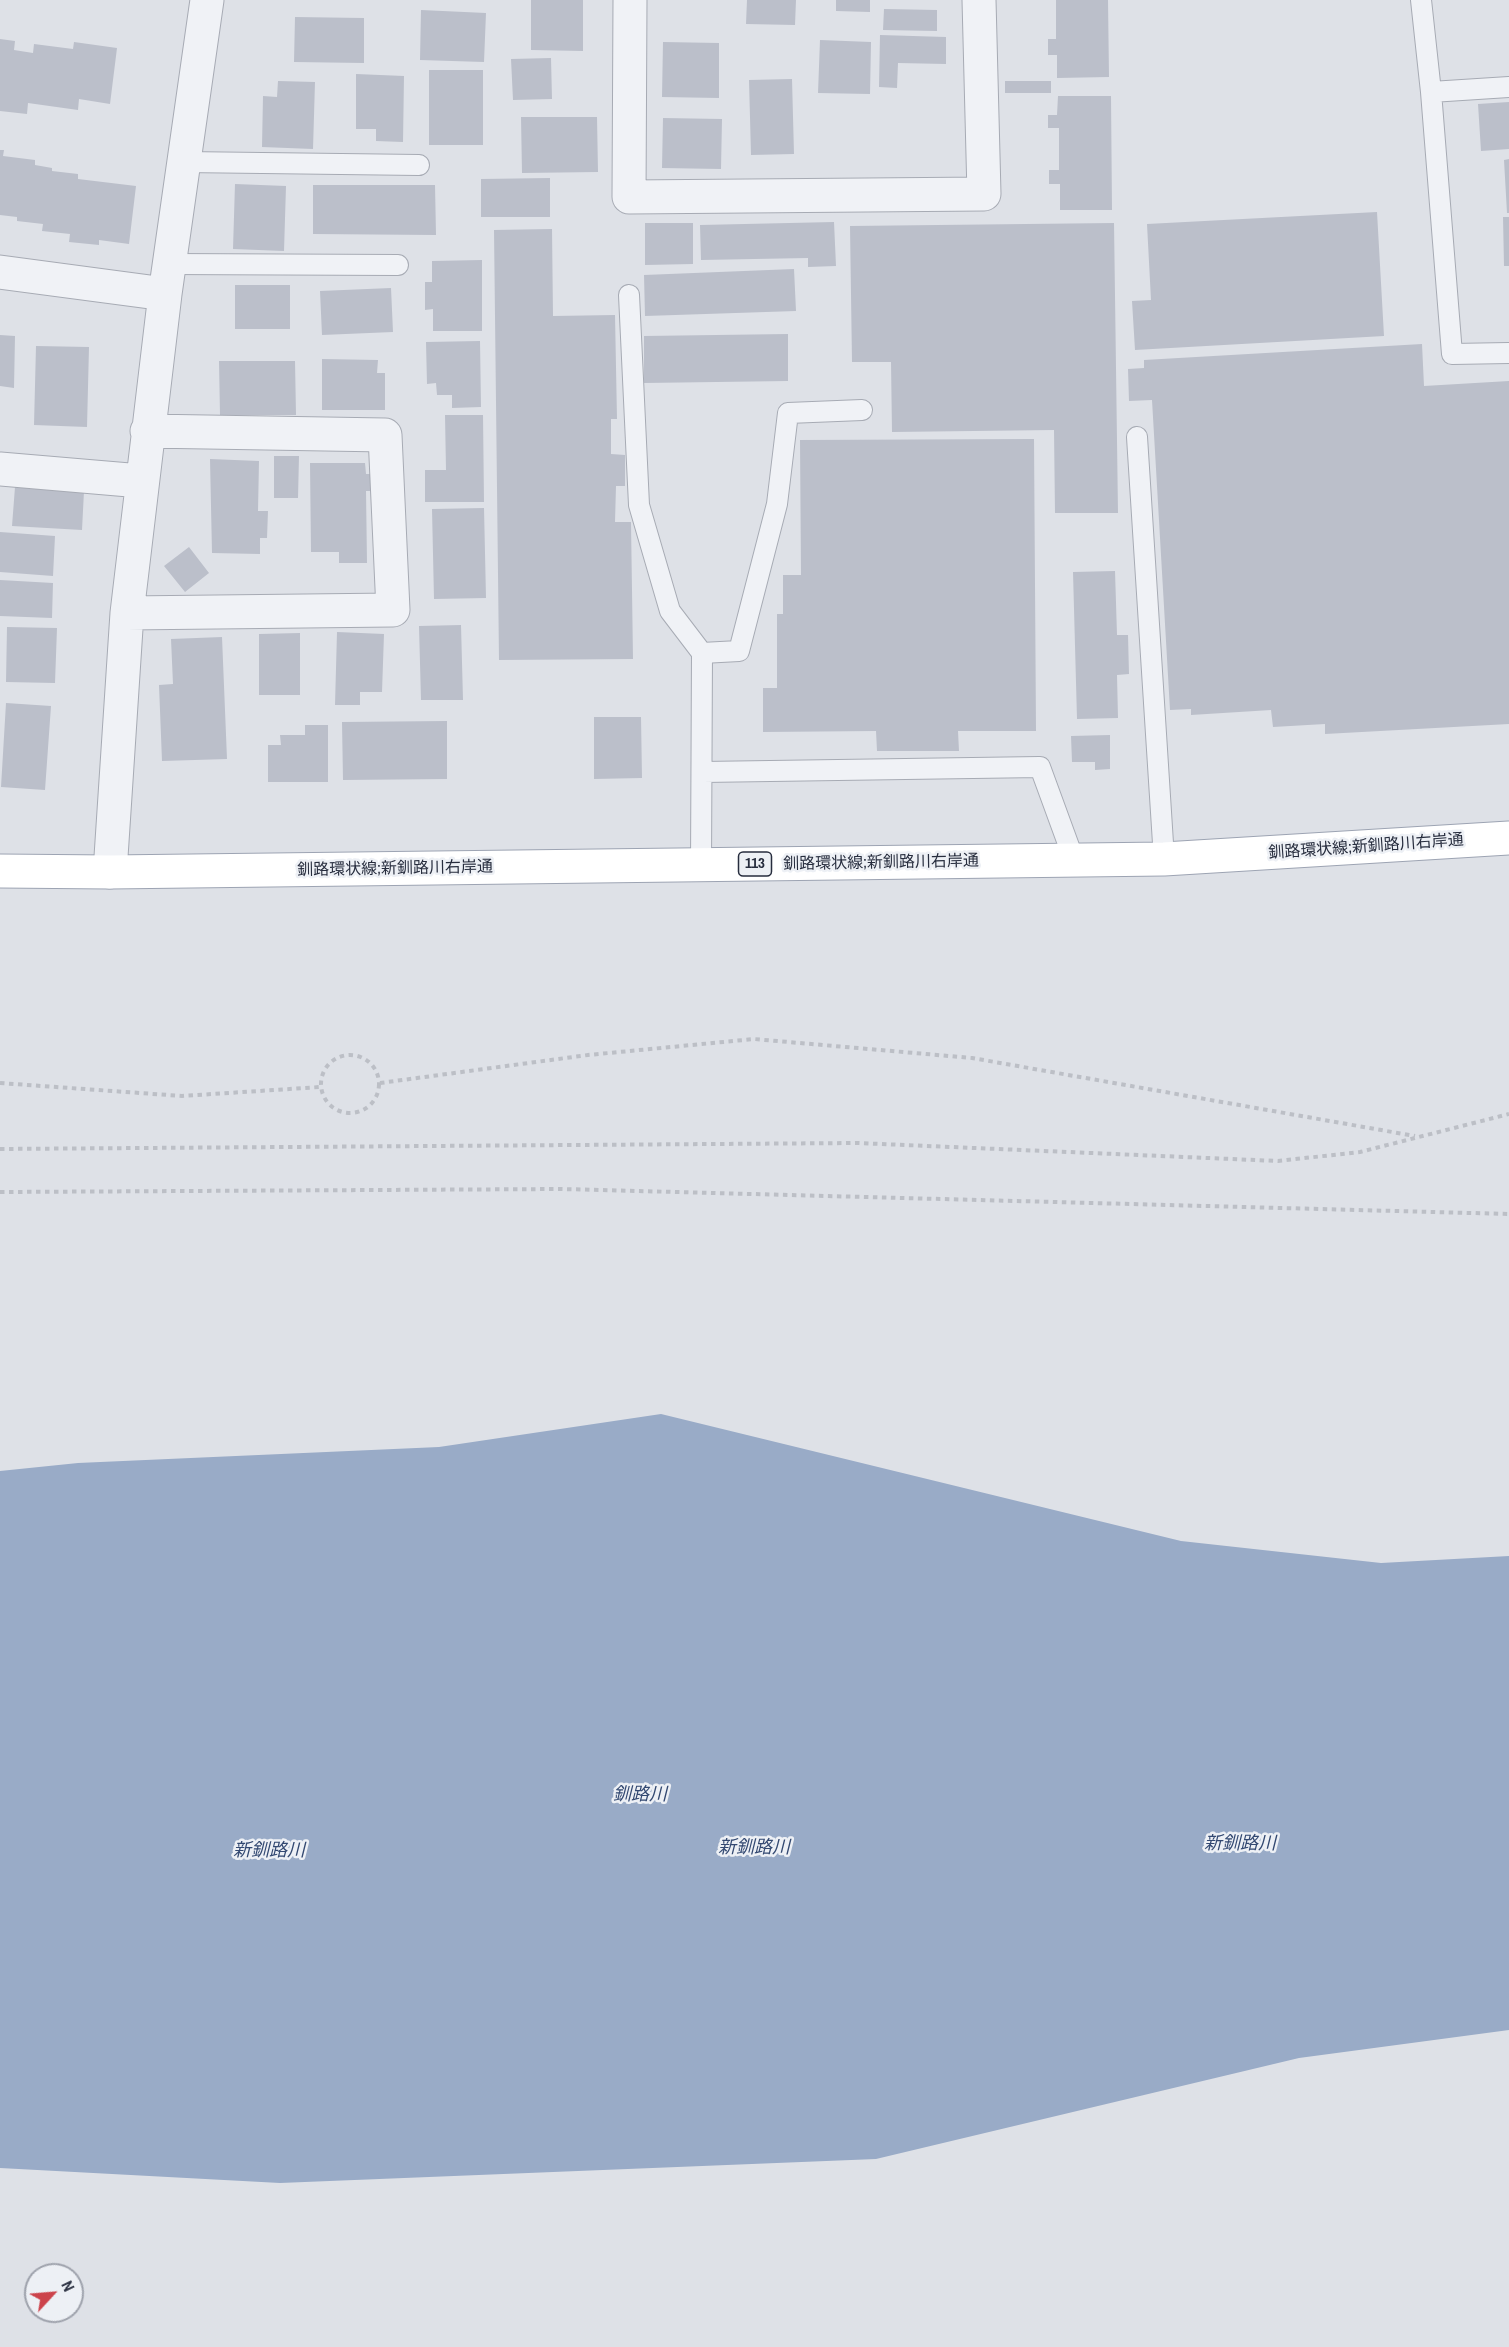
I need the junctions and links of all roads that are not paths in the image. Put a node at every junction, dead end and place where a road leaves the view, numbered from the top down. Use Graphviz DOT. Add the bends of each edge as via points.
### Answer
graph roads {
  1 [pos="207,0"];
  2 [pos="630,0"];
  3 [pos="979,0"];
  4 [pos="1421,0"];
  5 [pos="1509,87"];
  6 [pos="1431,92"];
  7 [pos="184,162"];
  8 [pos="419,165"];
  9 [pos="398,265"];
  10 [pos="0,272"];
  11 [pos="167,279"];
  12 [pos="629,296"];
  13 [pos="1509,352"];
  14 [pos="861,411"];
  15 [pos="147,431"];
  16 [pos="1137,437"];
  17 [pos="0,469"];
  18 [pos="141,481"];
  19 [pos="127,613"];
  20 [pos="702,653"];
  21 [pos="703,772"];
  22 [pos="1509,838"];
  23 [pos="1164,859"];
  24 [pos="1074,860"];
  25 [pos="701,865"];
  26 [pos="0,871"];
  27 [pos="110,872"];
  1 -- 7 [label="street"];
  2 -- 3 [label="street" via="629,196 984,194"];
  4 -- 6 [label="lane"];
  5 -- 6 [label="lane"];
  6 -- 13 [label="lane" via="1452,354"];
  7 -- 8 [label="lane"];
  7 -- 11 [label="street"];
  9 -- 11 [label="lane"];
  10 -- 11 [label="street"];
  11 -- 15 [label="street"];
  12 -- 20 [label="lane" via="639,505 670,611"];
  14 -- 20 [label="lane" via="788,413 777,504 739,651"];
  15 -- 18 [label="street"];
  15 -- 19 [label="street" via="385,435 393,610"];
  16 -- 23 [label="lane"];
  17 -- 18 [label="street"];
  18 -- 19 [label="street"];
  19 -- 27 [label="street"];
  20 -- 21 [label="lane"];
  21 -- 24 [label="lane" via="1041,767"];
  21 -- 25 [label="lane"];
  22 -- 23 [label="main road, 釧路環状線;新釧路川右岸通 / 113"];
  23 -- 24 [label="main road, 釧路環状線;新釧路川右岸通 / 113"];
  24 -- 25 [label="main road, 釧路環状線;新釧路川右岸通 / 113"];
  25 -- 27 [label="main road, 釧路環状線;新釧路川右岸通 / 113"];
  26 -- 27 [label="main road, 釧路環状線;新釧路川右岸通 / 113"];
}
